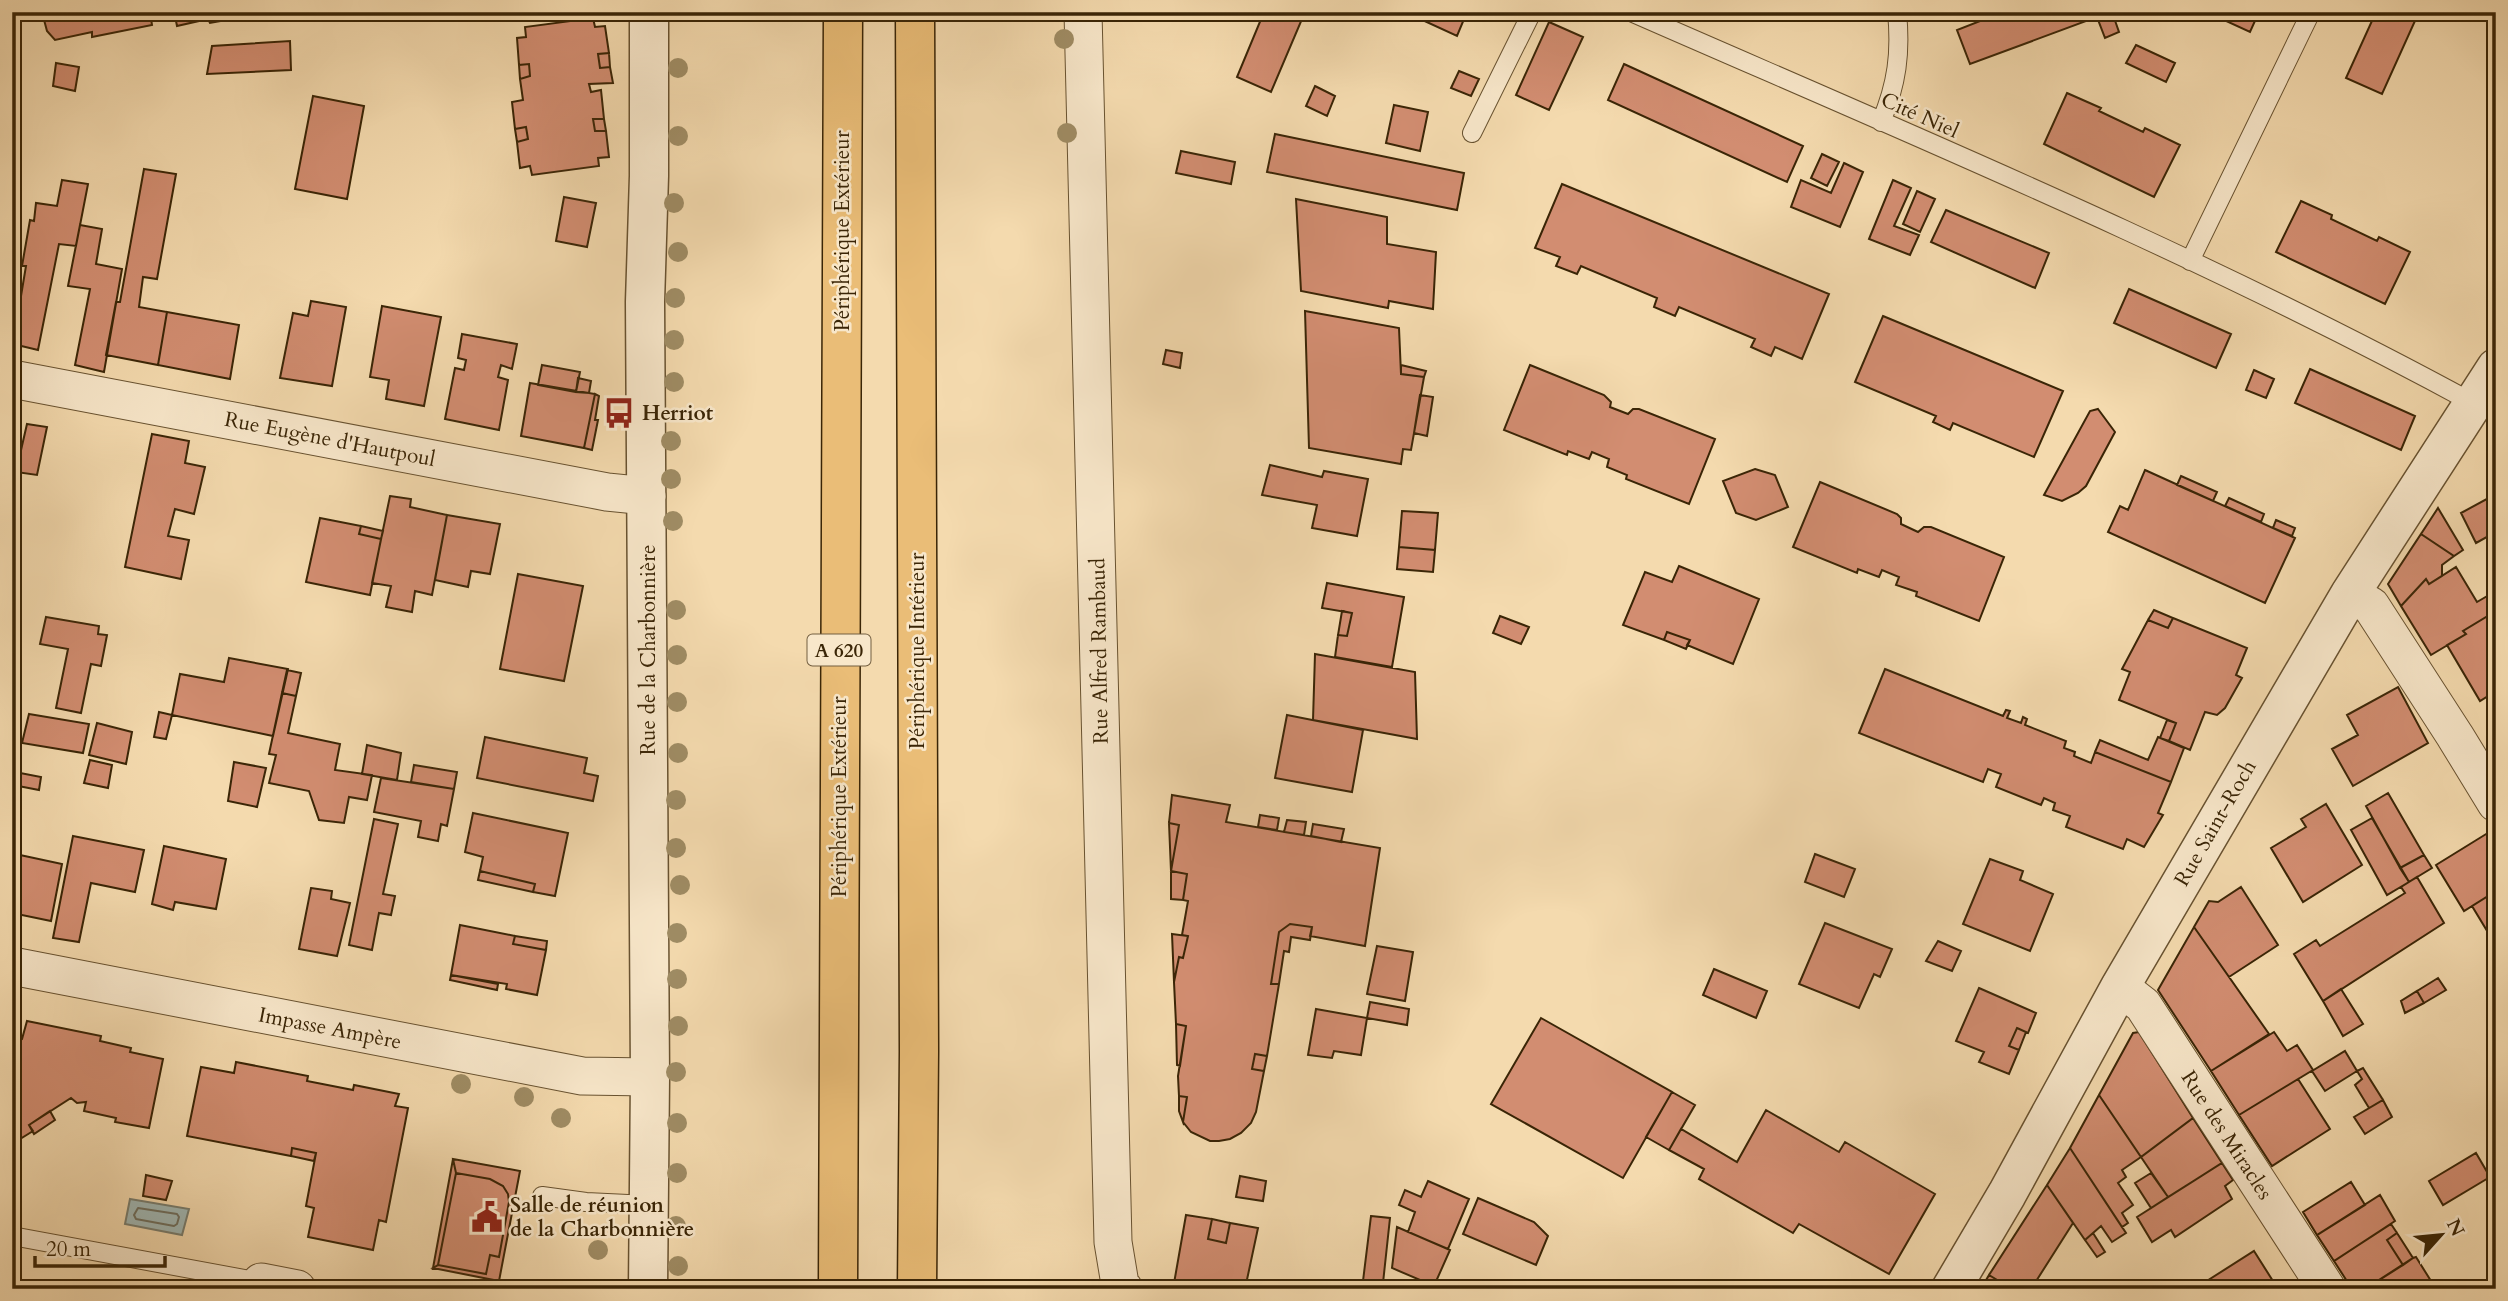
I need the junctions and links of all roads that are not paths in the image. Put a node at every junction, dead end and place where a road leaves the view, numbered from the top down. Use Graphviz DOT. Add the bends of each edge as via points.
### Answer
graph roads {
  1 [pos="649,12"];
  2 [pos="843,12"];
  3 [pos="915,12"];
  4 [pos="1083,12"];
  5 [pos="1532,12"];
  6 [pos="1631,12"];
  7 [pos="1897,12"];
  8 [pos="2311,12"];
  9 [pos="1881,122"];
  10 [pos="1472,133"];
  11 [pos="2190,261"];
  12 [pos="2496,368"];
  13 [pos="12,379"];
  14 [pos="2473,403"];
  15 [pos="647,496"];
  16 [pos="2350,594"];
  17 [pos="2496,803"];
  18 [pos="12,966"];
  19 [pos="2120,987"];
  20 [pos="650,1077"];
  21 [pos="542,1196"];
  22 [pos="649,1205"];
  23 [pos="12,1236"];
  24 [pos="261,1282"];
  25 [pos="297,1289"];
  26 [pos="648,1289"];
  27 [pos="838,1289"];
  28 [pos="917,1289"];
  29 [pos="1124,1289"];
  30 [pos="1951,1289"];
  31 [pos="2327,1289"];
  1 -- 15 [label="street, Rue de la Charbonnière"];
  2 -- 27 [label="highway, Périphérique Extérieur / A 620"];
  3 -- 28 [label="highway, Périphérique Intérieur"];
  4 -- 29 [label="street, Rue Alfred Rambaud" via="1114,1241"];
  5 -- 10 [label="lane"];
  6 -- 9 [label="lane, Cité Niel"];
  7 -- 9 [label="lane" via="1900,45 1892,97"];
  8 -- 11 [label="lane"];
  9 -- 11 [label="lane, Cité Niel"];
  11 -- 14 [label="lane, Cité Niel"];
  12 -- 14 [label="street, Rue Saint-Roch"];
  13 -- 15 [label="street, Rue Eugène d'Hautpoul"];
  14 -- 16 [label="street, Rue Saint-Roch"];
  15 -- 20 [label="street, Rue de la Charbonnière"];
  16 -- 17 [label="street" via="2371,606"];
  16 -- 19 [label="street, Rue Saint-Roch"];
  18 -- 20 [label="street, Impasse Ampère" via="582,1076"];
  19 -- 30 [label="street, Rue Saint-Roch"];
  19 -- 31 [label="street, Rue des Miracles" via="2143,1005"];
  20 -- 22 [label="street, Rue de la Charbonnière"];
  21 -- 22 [label="lane"];
  22 -- 26 [label="street, Rue de la Charbonnière"];
  23 -- 24 [label="lane"];
  24 -- 25 [label="street"];
}
